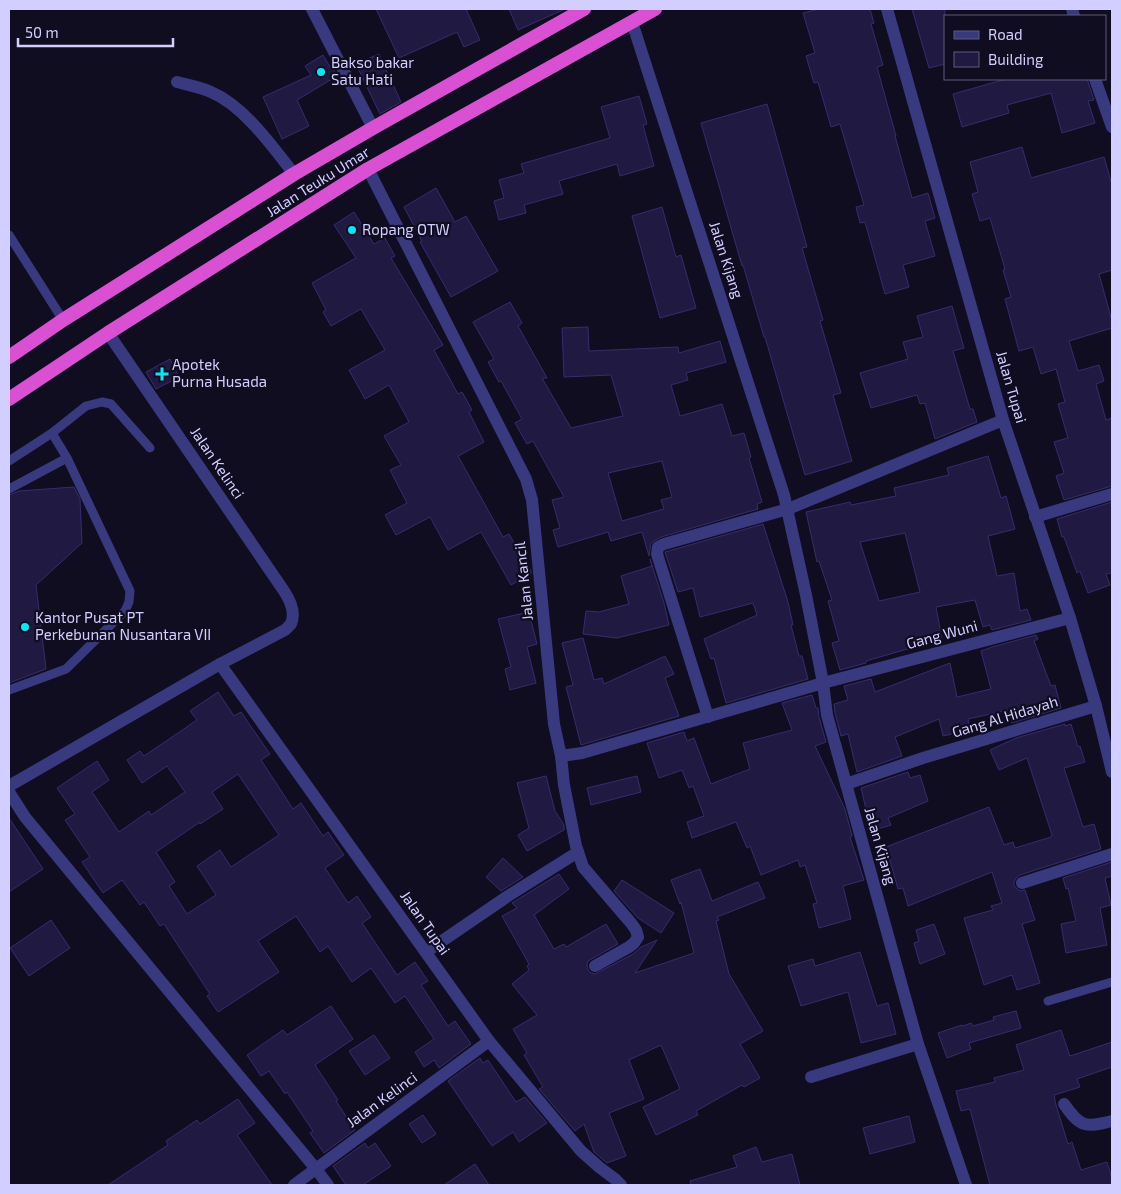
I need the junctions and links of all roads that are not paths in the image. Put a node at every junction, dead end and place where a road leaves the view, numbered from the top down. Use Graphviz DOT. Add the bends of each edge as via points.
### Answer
graph roads {
  1 [pos="312,9"];
  2 [pos="584,9"];
  3 [pos="654,9"];
  4 [pos="887,9"];
  5 [pos="632,22"];
  6 [pos="1095,80"];
  7 [pos="177,82"];
  8 [pos="1112,127"];
  9 [pos="373,128"];
  10 [pos="368,169"];
  11 [pos="294,174"];
  12 [pos="9,234"];
  13 [pos="63,320"];
  14 [pos="108,333"];
  15 [pos="9,357"];
  16 [pos="9,399"];
  17 [pos="1003,420"];
  18 [pos="52,432"];
  19 [pos="150,448"];
  20 [pos="67,458"];
  21 [pos="9,460"];
  22 [pos="9,489"];
  23 [pos="1112,494"];
  24 [pos="788,509"];
  25 [pos="1035,517"];
  26 [pos="1070,618"];
  27 [pos="220,664"];
  28 [pos="822,683"];
  29 [pos="9,690"];
  30 [pos="1096,706"];
  31 [pos="708,717"];
  32 [pos="561,756"];
  33 [pos="1112,766"];
  34 [pos="846,784"];
  35 [pos="9,786"];
  36 [pos="9,792"];
  37 [pos="578,852"];
  38 [pos="1112,854"];
  39 [pos="1022,883"];
  40 [pos="426,952"];
  41 [pos="595,966"];
  42 [pos="1112,982"];
  43 [pos="1048,1000"];
  44 [pos="489,1041"];
  45 [pos="918,1044"];
  46 [pos="811,1077"];
  47 [pos="1064,1104"];
  48 [pos="1112,1121"];
  49 [pos="316,1168"];
  50 [pos="294,1185"];
  51 [pos="328,1185"];
  52 [pos="621,1185"];
  53 [pos="966,1185"];
  1 -- 9 [label="street"];
  2 -- 9 [label="highway, Jalan Teuku Umar"];
  3 -- 5 [label="highway, Jalan Teuku Umar"];
  4 -- 17 [label="street, Jalan Tupai"];
  5 -- 10 [label="highway, Jalan Teuku Umar"];
  5 -- 24 [label="street, Jalan Kijang"];
  6 -- 8 [label="street"];
  7 -- 11 [label="street" via="212,92 232,105 254,124"];
  9 -- 11 [label="highway, Jalan Teuku Umar"];
  10 -- 14 [label="highway, Jalan Teuku Umar"];
  10 -- 32 [label="street, Jalan Kancil" via="526,479 532,500 554,724"];
  11 -- 13 [label="highway, Jalan Teuku Umar"];
  12 -- 13 [label="lane"];
  13 -- 15 [label="highway, Jalan Teuku Umar"];
  14 -- 16 [label="highway, Jalan Teuku Umar"];
  14 -- 27 [label="street, Jalan Kelinci" via="291,601 293,613 284,630"];
  17 -- 24 [label="street"];
  17 -- 25 [label="street, Jalan Tupai"];
  18 -- 19 [label="lane" via="86,406 102,402 111,404"];
  18 -- 20 [label="lane"];
  18 -- 21 [label="lane"];
  20 -- 22 [label="lane"];
  20 -- 29 [label="lane" via="130,591 129,602 125,611 66,669"];
  23 -- 25 [label="street"];
  24 -- 28 [label="street, Jalan Kijang"];
  24 -- 31 [label="street" via="658,547 657,554"];
  25 -- 26 [label="street, Jalan Tupai"];
  26 -- 28 [label="street, Gang Wuni"];
  26 -- 30 [label="street, Jalan Tupai"];
  27 -- 35 [label="street"];
  27 -- 40 [label="street, Jalan Tupai"];
  28 -- 31 [label="street"];
  28 -- 34 [label="street, Jalan Kijang" via="827,715"];
  30 -- 33 [label="street, Jalan Tupai"];
  30 -- 34 [label="street, Gang Al Hidayah"];
  31 -- 32 [label="street"];
  32 -- 37 [label="street, Jalan Kancil"];
  34 -- 45 [label="street, Jalan Kijang"];
  36 -- 49 [label="street" via="26,817"];
  37 -- 40 [label="street"];
  37 -- 41 [label="street, Jalan Kancil" via="583,867 632,923 638,937 634,943"];
  38 -- 39 [label="street"];
  40 -- 44 [label="street, Jalan Tupai"];
  42 -- 43 [label="lane"];
  44 -- 49 [label="street, Jalan Kelinci"];
  44 -- 52 [label="street, Jalan Tupai" via="582,1151"];
  45 -- 46 [label="street"];
  45 -- 53 [label="street, Jalan Kijang"];
  47 -- 48 [label="street" via="1076,1121 1083,1124"];
  49 -- 50 [label="street, Jalan Kelinci"];
  49 -- 51 [label="street"];
}
